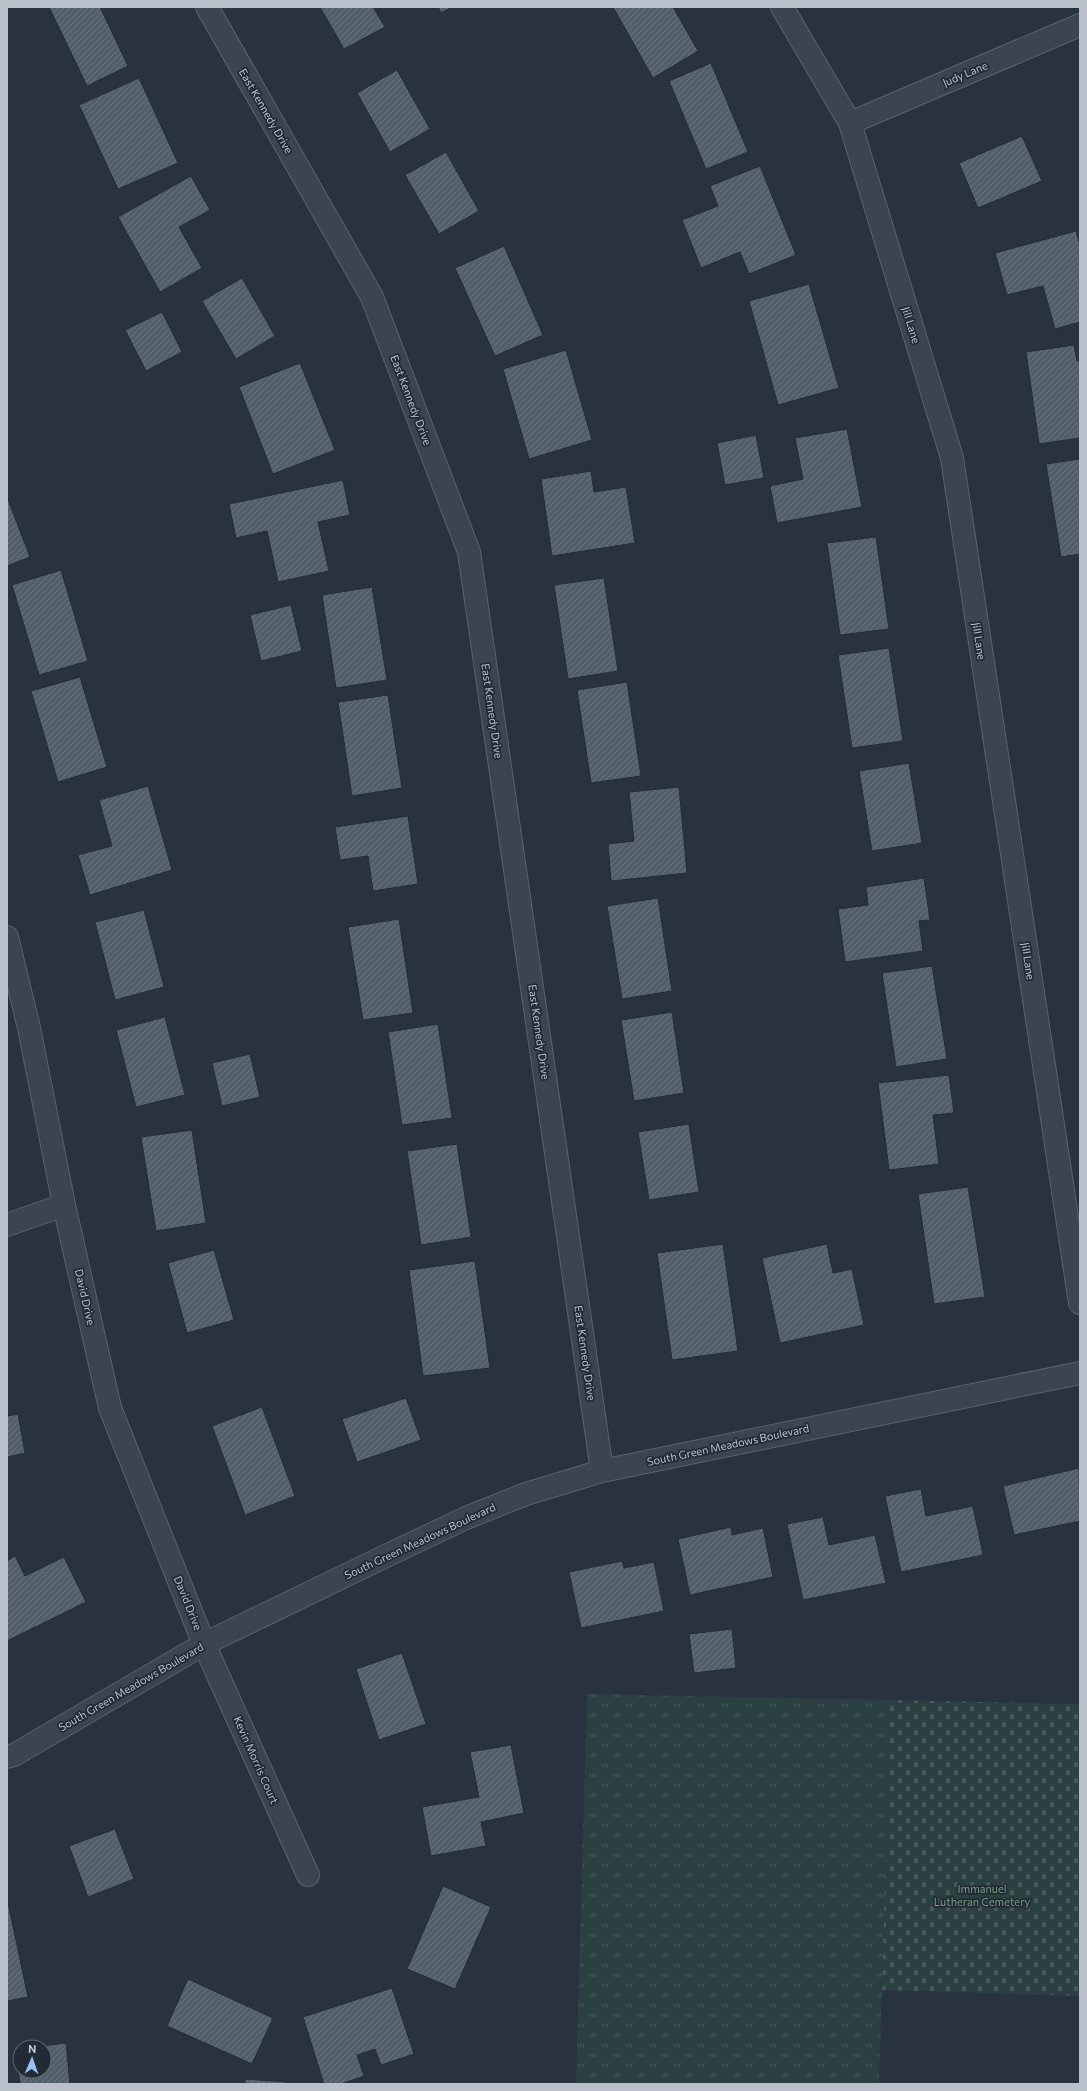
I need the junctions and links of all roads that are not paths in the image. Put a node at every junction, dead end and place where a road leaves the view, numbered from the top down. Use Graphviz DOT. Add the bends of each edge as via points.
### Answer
graph roads {
  1 [pos="207,7"];
  2 [pos="782,7"];
  3 [pos="1080,25"];
  4 [pos="850,122"];
  5 [pos="7,938"];
  6 [pos="64,1205"];
  7 [pos="7,1225"];
  8 [pos="1080,1303"];
  9 [pos="1080,1373"];
  10 [pos="602,1471"];
  11 [pos="204,1644"];
  12 [pos="7,1757"];
  13 [pos="308,1875"];
  1 -- 10 [label="street, East Kennedy Drive" via="372,297 469,552"];
  2 -- 4 [label="street, Jill Lane"];
  3 -- 4 [label="street, Judy Lane"];
  4 -- 8 [label="street, Jill Lane" via="952,458"];
  5 -- 6 [label="street, David Drive" via="29,1028"];
  6 -- 7 [label="street"];
  6 -- 11 [label="street, David Drive" via="110,1408"];
  9 -- 10 [label="street, South Green Meadows Boulevard"];
  10 -- 11 [label="street, South Green Meadows Boulevard" via="526,1494 466,1518"];
  11 -- 12 [label="street, South Green Meadows Boulevard"];
  11 -- 13 [label="street, Kevin Morris Court"];
}
